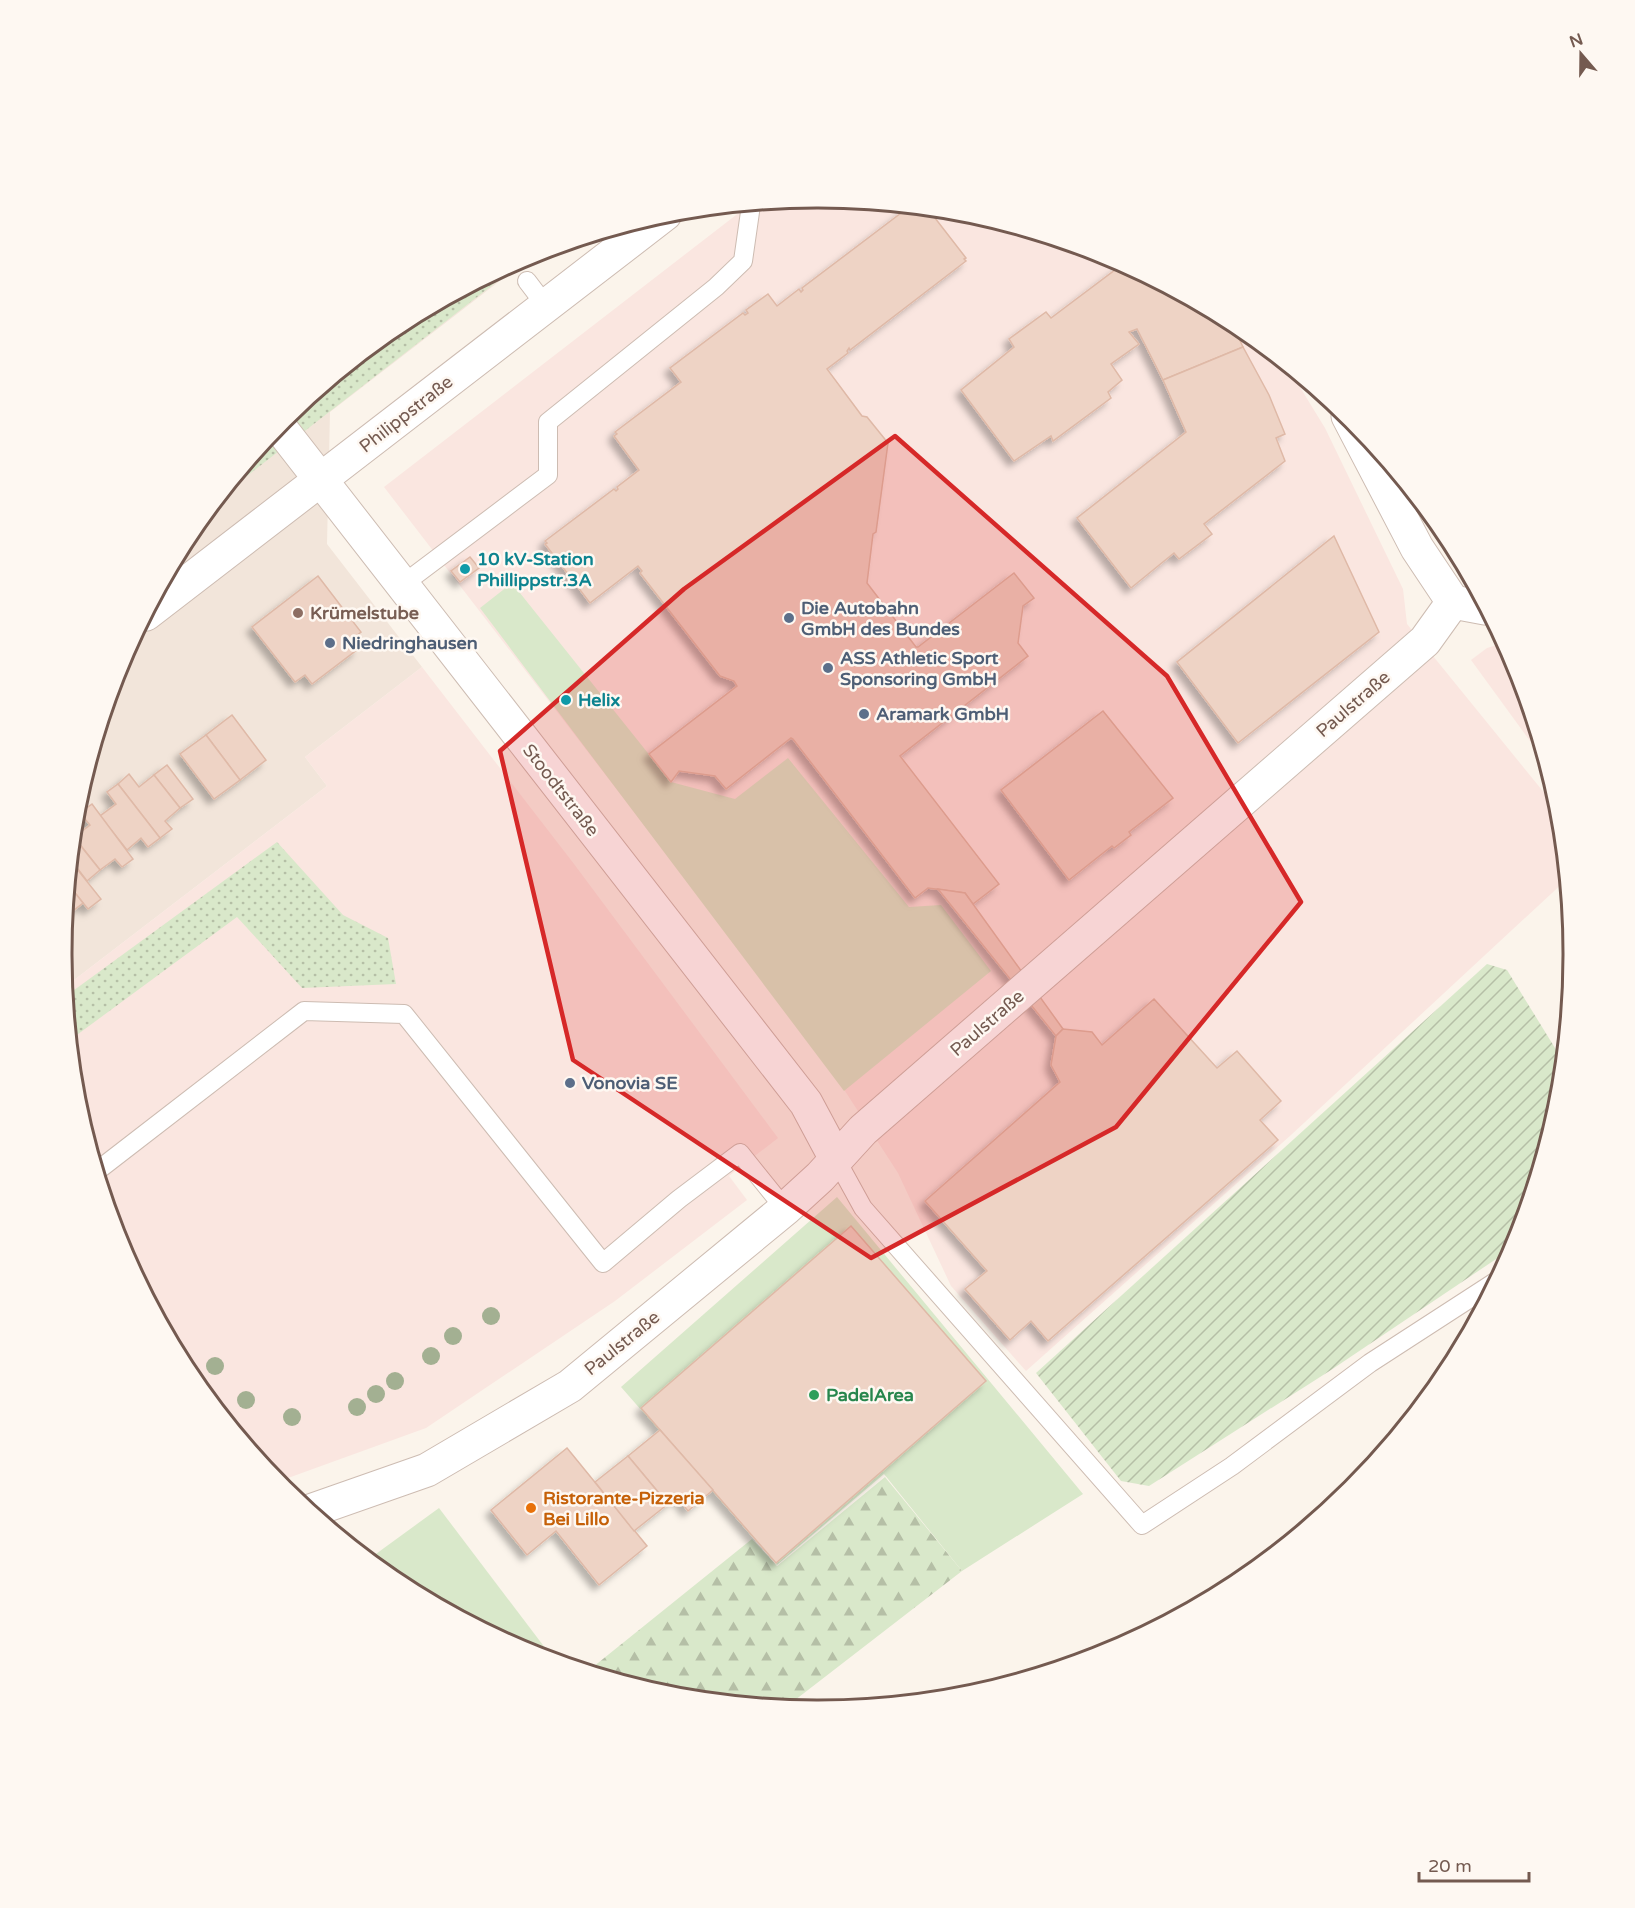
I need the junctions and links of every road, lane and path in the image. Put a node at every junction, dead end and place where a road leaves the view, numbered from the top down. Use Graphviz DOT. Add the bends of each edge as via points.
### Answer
graph roads {
  1 [pos="750,212"];
  2 [pos="637,231"];
  3 [pos="284,433"];
  4 [pos="1365,448"];
  5 [pos="320,480"];
  6 [pos="402,585"];
  7 [pos="1453,602"];
  8 [pos="160,603"];
  9 [pos="1477,606"];
  10 [pos="836,1159"];
  11 [pos="103,1166"];
  12 [pos="785,1209"];
  13 [pos="1483,1290"];
  14 [pos="319,1508"];
  1 -- 6 [label="lane" via="743,261 548,422 548,475"];
  2 -- 5 [label="street, Philippstraße" via="537,293"];
  3 -- 5 [label="street, Stoodtstraße"];
  4 -- 7 [label="street" via="1417,548"];
  5 -- 6 [label="street, Stoodtstraße"];
  5 -- 8 [label="street, Philippstraße"];
  6 -- 10 [label="street, Stoodtstraße" via="806,1103"];
  7 -- 9 [label="street"];
  7 -- 10 [label="street, Paulstraße" via="1425,641 863,1130"];
  10 -- 12 [label="street, Paulstraße"];
  10 -- 13 [label="lane" via="862,1208 1142,1526 1232,1466 1370,1363"];
  11 -- 12 [label="lane" via="304,1011 404,1014 603,1263 740,1153"];
  12 -- 14 [label="street, Paulstraße" via="570,1386 427,1470"];
}
